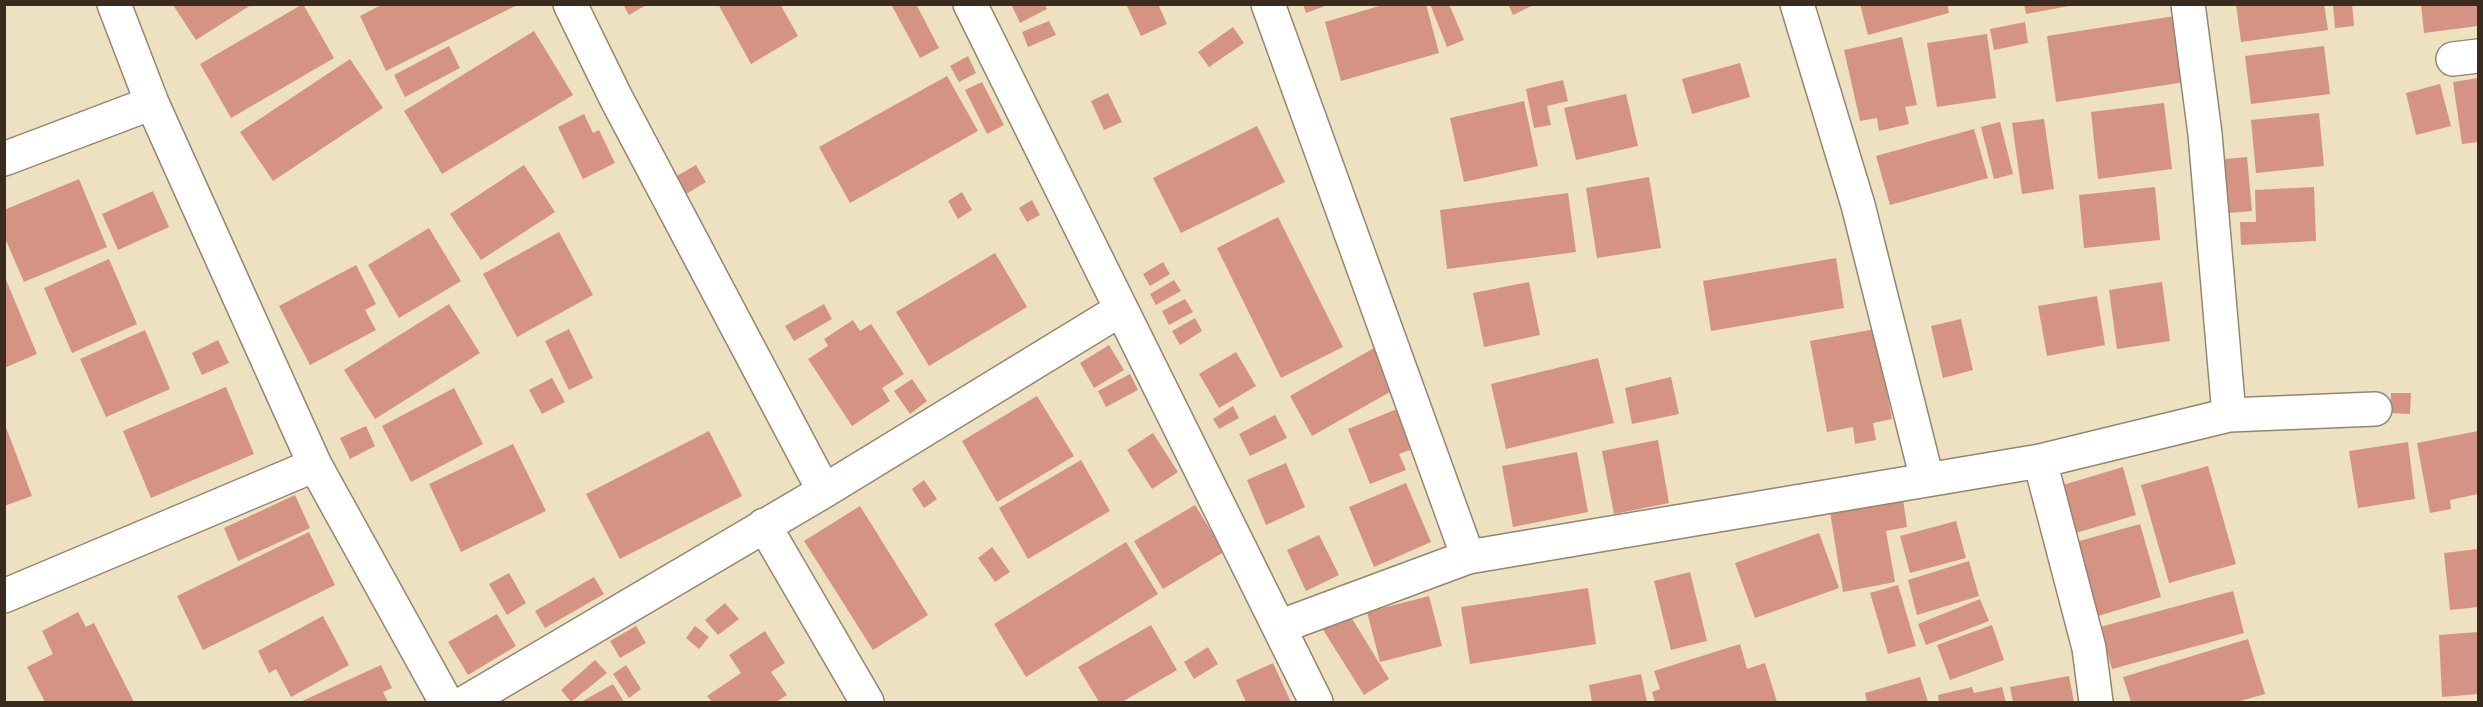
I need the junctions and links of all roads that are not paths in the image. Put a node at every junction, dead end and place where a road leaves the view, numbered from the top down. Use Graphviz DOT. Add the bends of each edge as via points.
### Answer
graph roads {
  1 [pos="114,4"];
  2 [pos="570,4"];
  3 [pos="970,4"];
  4 [pos="1268,4"];
  5 [pos="1797,4"];
  6 [pos="2187,4"];
  7 [pos="152,103"];
  8 [pos="4,159"];
  9 [pos="1120,310"];
  10 [pos="2375,409"];
  11 [pos="2229,415"];
  12 [pos="2040,461"];
  13 [pos="315,465"];
  14 [pos="1927,479"];
  15 [pos="825,491"];
  16 [pos="764,525"];
  17 [pos="1468,556"];
  18 [pos="4,596"];
  19 [pos="1279,627"];
  20 [pos="446,702"];
  21 [pos="466,702"];
  22 [pos="867,702"];
  23 [pos="1316,702"];
  24 [pos="2096,702"];
  1 -- 7 [label="street"];
  2 -- 15 [label="street"];
  3 -- 9 [label="street"];
  4 -- 17 [label="street"];
  5 -- 14 [label="street" via="1858,205"];
  6 -- 11 [label="street" via="2205,134"];
  7 -- 8 [label="street"];
  7 -- 13 [label="street"];
  9 -- 15 [label="street"];
  9 -- 19 [label="street"];
  10 -- 11 [label="street"];
  11 -- 12 [label="street"];
  12 -- 14 [label="street"];
  12 -- 24 [label="street" via="2089,648"];
  13 -- 18 [label="street"];
  13 -- 20 [label="street"];
  14 -- 17 [label="street"];
  15 -- 16 [label="street"];
  16 -- 21 [label="street"];
  16 -- 22 [label="street"];
  17 -- 19 [label="street"];
  19 -- 23 [label="street"];
}
